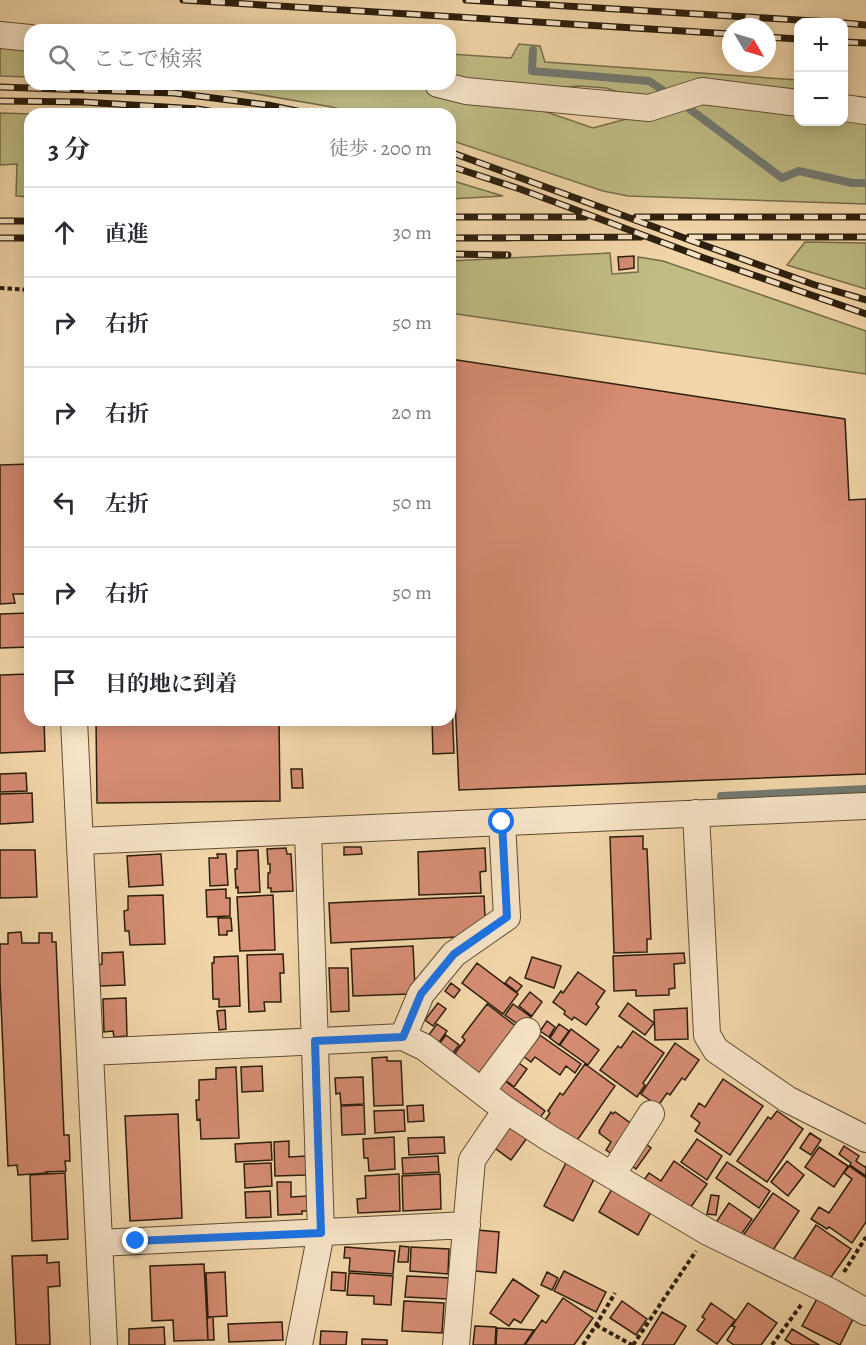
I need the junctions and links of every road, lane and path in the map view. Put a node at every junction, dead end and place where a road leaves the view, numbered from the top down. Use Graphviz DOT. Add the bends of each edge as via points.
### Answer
graph roads {
  1 [pos="0,35"];
  2 [pos="24,37"];
  3 [pos="456,89"];
  4 [pos="794,102"];
  5 [pos="848,109"];
  6 [pos="866,111"];
  7 [pos="0,288"];
  8 [pos="24,290"];
  9 [pos="74,726"];
  10 [pos="866,806"];
  11 [pos="696,813"];
  12 [pos="502,822"];
  13 [pos="308,831"];
  14 [pos="80,841"];
  15 [pos="527,1031"];
  16 [pos="403,1037"];
  17 [pos="315,1041"];
  18 [pos="90,1052"];
  19 [pos="482,1091"];
  20 [pos="506,1110"];
  21 [pos="651,1114"];
  22 [pos="866,1139"];
  23 [pos="612,1175"];
  24 [pos="467,1225"];
  25 [pos="708,1232"];
  26 [pos="321,1233"];
  27 [pos="866,1237"];
  28 [pos="99,1243"];
  29 [pos="823,1288"];
  30 [pos="615,1293"];
  31 [pos="866,1312"];
  32 [pos="597,1325"];
  33 [pos="104,1345"];
  34 [pos="299,1345"];
  35 [pos="456,1345"];
  36 [pos="583,1345"];
  37 [pos="632,1345"];
  38 [pos="772,1345"];
  1 -- 2 [label="street"];
  3 -- 4 [label="street" via="649,108 702,91"];
  5 -- 6 [label="street"];
  7 -- 8 [label="path"];
  9 -- 14 [label="street"];
  10 -- 11 [label="street"];
  11 -- 12 [label="street"];
  11 -- 22 [label="street" via="707,1035 716,1050 787,1099"];
  12 -- 13 [label="street"];
  12 -- 16 [label="street" via="507,917 454,954 421,994"];
  13 -- 14 [label="street"];
  13 -- 17 [label="street"];
  14 -- 18 [label="street"];
  15 -- 19 [label="street"];
  16 -- 17 [label="street"];
  16 -- 19 [label="street" via="424,1047"];
  17 -- 18 [label="street"];
  17 -- 26 [label="street"];
  18 -- 28 [label="street"];
  19 -- 20 [label="street"];
  20 -- 23 [label="street"];
  20 -- 24 [label="street" via="472,1160"];
  21 -- 23 [label="street"];
  23 -- 25 [label="street"];
  24 -- 26 [label="street"];
  24 -- 35 [label="street"];
  25 -- 29 [label="street"];
  25 -- 37 [label="path"];
  26 -- 28 [label="street"];
  26 -- 34 [label="street"];
  27 -- 29 [label="path"];
  28 -- 33 [label="street"];
  29 -- 31 [label="street"];
  29 -- 38 [label="path"];
  30 -- 32 [label="path"];
  32 -- 36 [label="path"];
  32 -- 37 [label="path"];
}
